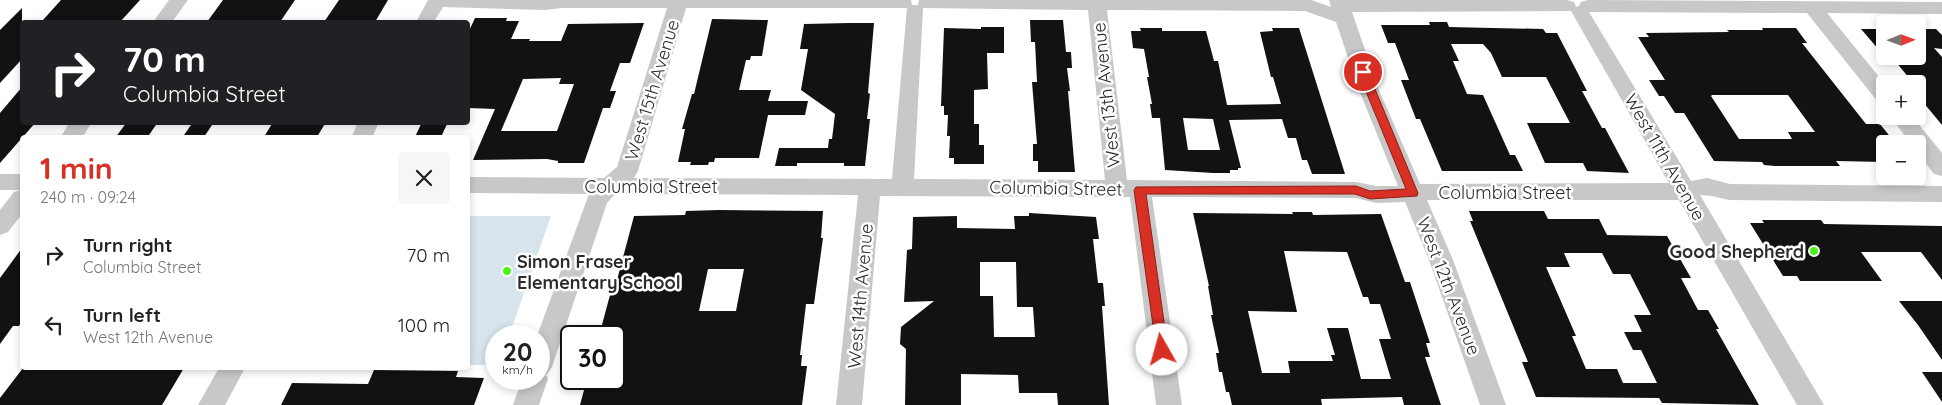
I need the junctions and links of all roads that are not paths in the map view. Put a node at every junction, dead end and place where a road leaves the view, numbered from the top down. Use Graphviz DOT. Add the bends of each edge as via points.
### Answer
graph roads {
  1 [pos="179,0"];
  2 [pos="438,1"];
  3 [pos="679,1"];
  4 [pos="1096,2"];
  5 [pos="1311,2"];
  6 [pos="915,3"];
  7 [pos="1809,4"];
  8 [pos="1577,5"];
  9 [pos="1341,8"];
  10 [pos="1942,8"];
  11 [pos="164,20"];
  12 [pos="427,20"];
  13 [pos="1876,86"];
  14 [pos="1907,125"];
  15 [pos="1942,168"];
  16 [pos="0,182"];
  17 [pos="20,182"];
  18 [pos="470,185"];
  19 [pos="609,186"];
  20 [pos="870,187"];
  21 [pos="902,187"];
  22 [pos="1128,189"];
  23 [pos="1685,192"];
  24 [pos="1413,193"];
  25 [pos="1942,194"];
  26 [pos="20,201"];
  27 [pos="0,226"];
  28 [pos="550,335"];
  29 [pos="231,370"];
  30 [pos="531,390"];
  31 [pos="210,405"];
  32 [pos="526,405"];
  33 [pos="849,405"];
  34 [pos="1169,405"];
  35 [pos="1493,405"];
  36 [pos="1811,405"];
  1 -- 11 [label="street"];
  2 -- 3 [label="street" via="546,4"];
  2 -- 12 [label="street"];
  3 -- 6 [label="street"];
  3 -- 19 [label="street, West 15th Avenue" via="627,171"];
  4 -- 5 [label="street"];
  4 -- 6 [label="street"];
  4 -- 22 [label="street, West 13th Avenue"];
  5 -- 9 [label="street"];
  6 -- 21 [label="street"];
  7 -- 8 [label="street"];
  7 -- 10 [label="street"];
  7 -- 13 [label="street"];
  8 -- 9 [label="street"];
  8 -- 23 [label="street, West 11th Avenue"];
  9 -- 24 [label="street, West 12th Avenue" via="1369,90"];
  14 -- 15 [label="street"];
  16 -- 17 [label="street"];
  18 -- 19 [label="street, Columbia Street"];
  19 -- 20 [label="street, Columbia Street"];
  19 -- 28 [label="street, West 15th Avenue" via="597,200"];
  20 -- 21 [label="street, Columbia Street"];
  20 -- 33 [label="street, West 14th Avenue"];
  21 -- 22 [label="street, Columbia Street"];
  22 -- 24 [label="street, Columbia Street" via="1356,190 1370,195"];
  22 -- 34 [label="street, West 13th Avenue"];
  23 -- 24 [label="street, Columbia Street"];
  23 -- 25 [label="street, Columbia Street" via="1694,187 1716,187 1729,192"];
  23 -- 36 [label="street, West 11th Avenue"];
  24 -- 35 [label="street, West 12th Avenue" via="1441,260"];
  26 -- 27 [label="street"];
  29 -- 31 [label="street"];
  30 -- 32 [label="street"];
}
